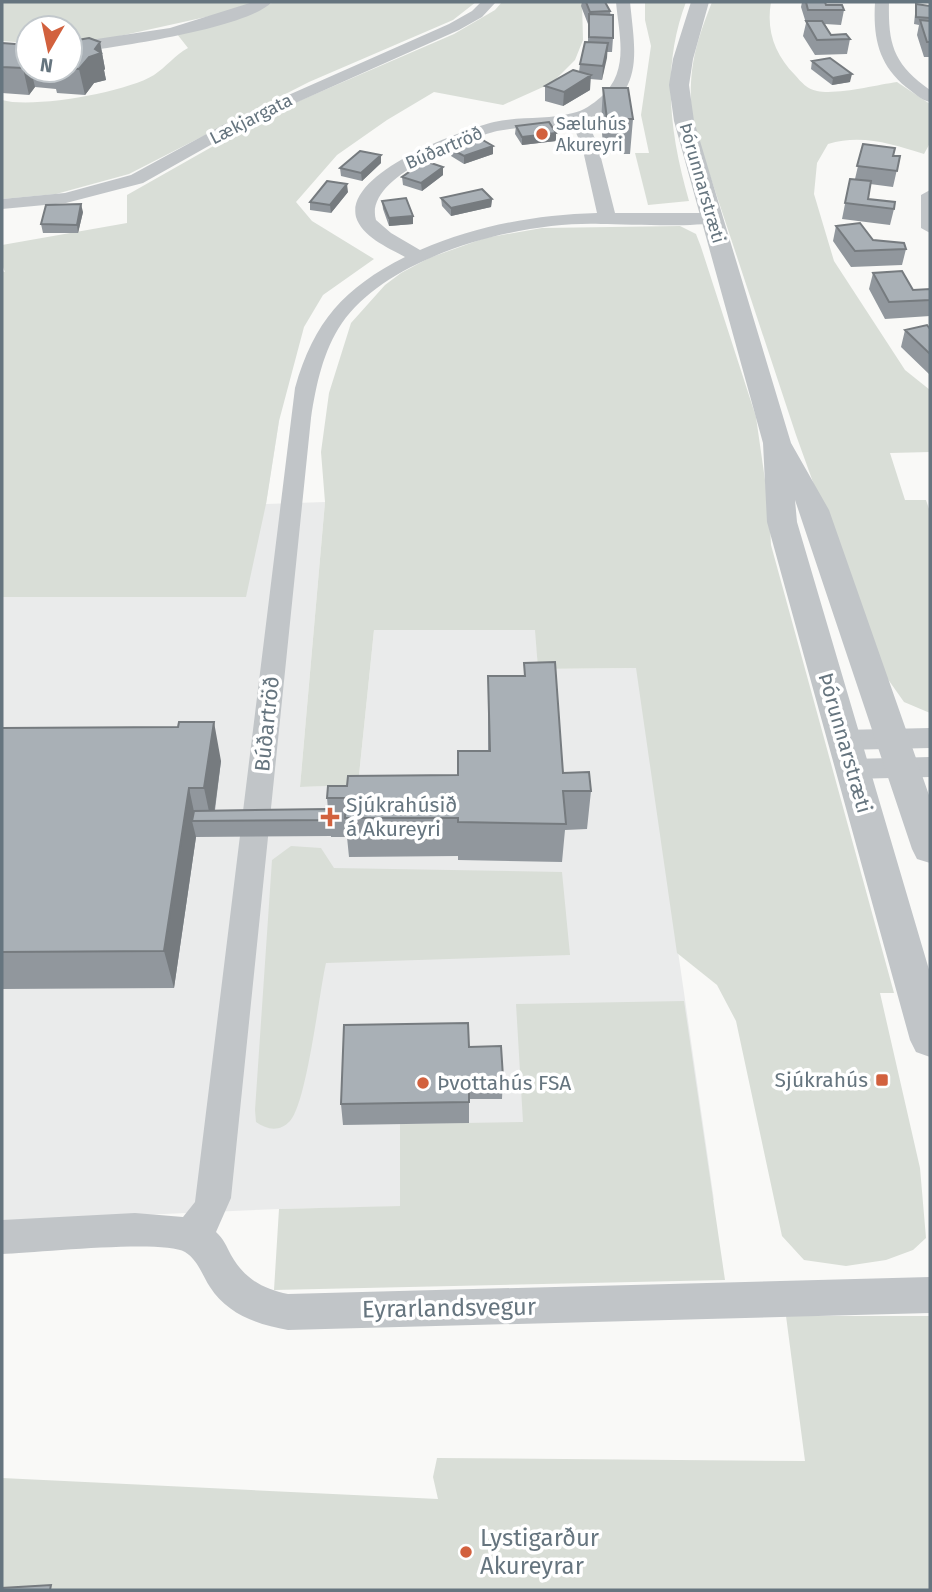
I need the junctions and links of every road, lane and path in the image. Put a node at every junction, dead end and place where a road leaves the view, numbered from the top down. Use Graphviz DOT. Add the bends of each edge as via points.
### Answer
graph roads {
  1 [pos="265,2"];
  2 [pos="489,2"];
  3 [pos="623,2"];
  4 [pos="701,2"];
  5 [pos="882,2"];
  6 [pos="84,47"];
  7 [pos="930,97"];
  8 [pos="578,117"];
  9 [pos="930,195"];
  10 [pos="2,204"];
  11 [pos="711,218"];
  12 [pos="608,219"];
  13 [pos="930,228"];
  14 [pos="420,257"];
  15 [pos="778,443"];
  16 [pos="930,738"];
  17 [pos="847,754"];
  18 [pos="910,758"];
  19 [pos="930,849"];
  20 [pos="930,1040"];
  21 [pos="190,1234"];
  22 [pos="2,1237"];
  23 [pos="930,1295"];
  1 -- 6 [label="street" via="194,25"];
  2 -- 10 [label="street, Lækjargata" via="454,27 240,122 137,179 66,198"];
  3 -- 8 [label="street, Búðartröð" via="630,63 610,98"];
  4 -- 11 [label="street, Þórunnarstræti" via="679,85 690,148"];
  5 -- 7 [label="street" via="880,30 888,58"];
  8 -- 12 [label="street"];
  8 -- 14 [label="street, Búðartröð" via="489,129 427,152 395,170 372,192 365,211 367,221"];
  9 -- 13 [label="street"];
  11 -- 12 [label="street, Búðartröð"];
  11 -- 15 [label="street, Þórunnarstræti"];
  12 -- 14 [label="street, Búðartröð" via="491,230"];
  14 -- 21 [label="street, Búðartröð" via="384,273 344,307 310,366 214,1198 202,1223"];
  15 -- 17 [label="street, Þórunnarstræti" via="782,522"];
  15 -- 18 [label="street, Þórunnarstræti" via="816,510"];
  16 -- 18 [label="street"];
  17 -- 18 [label="street"];
  17 -- 20 [label="street, Þórunnarstræti"];
  18 -- 19 [label="street, Þórunnarstræti"];
  21 -- 22 [label="street" via="135,1230"];
  21 -- 23 [label="street, Eyrarlandsvegur" via="208,1248 224,1277 243,1297 288,1312"];
}
